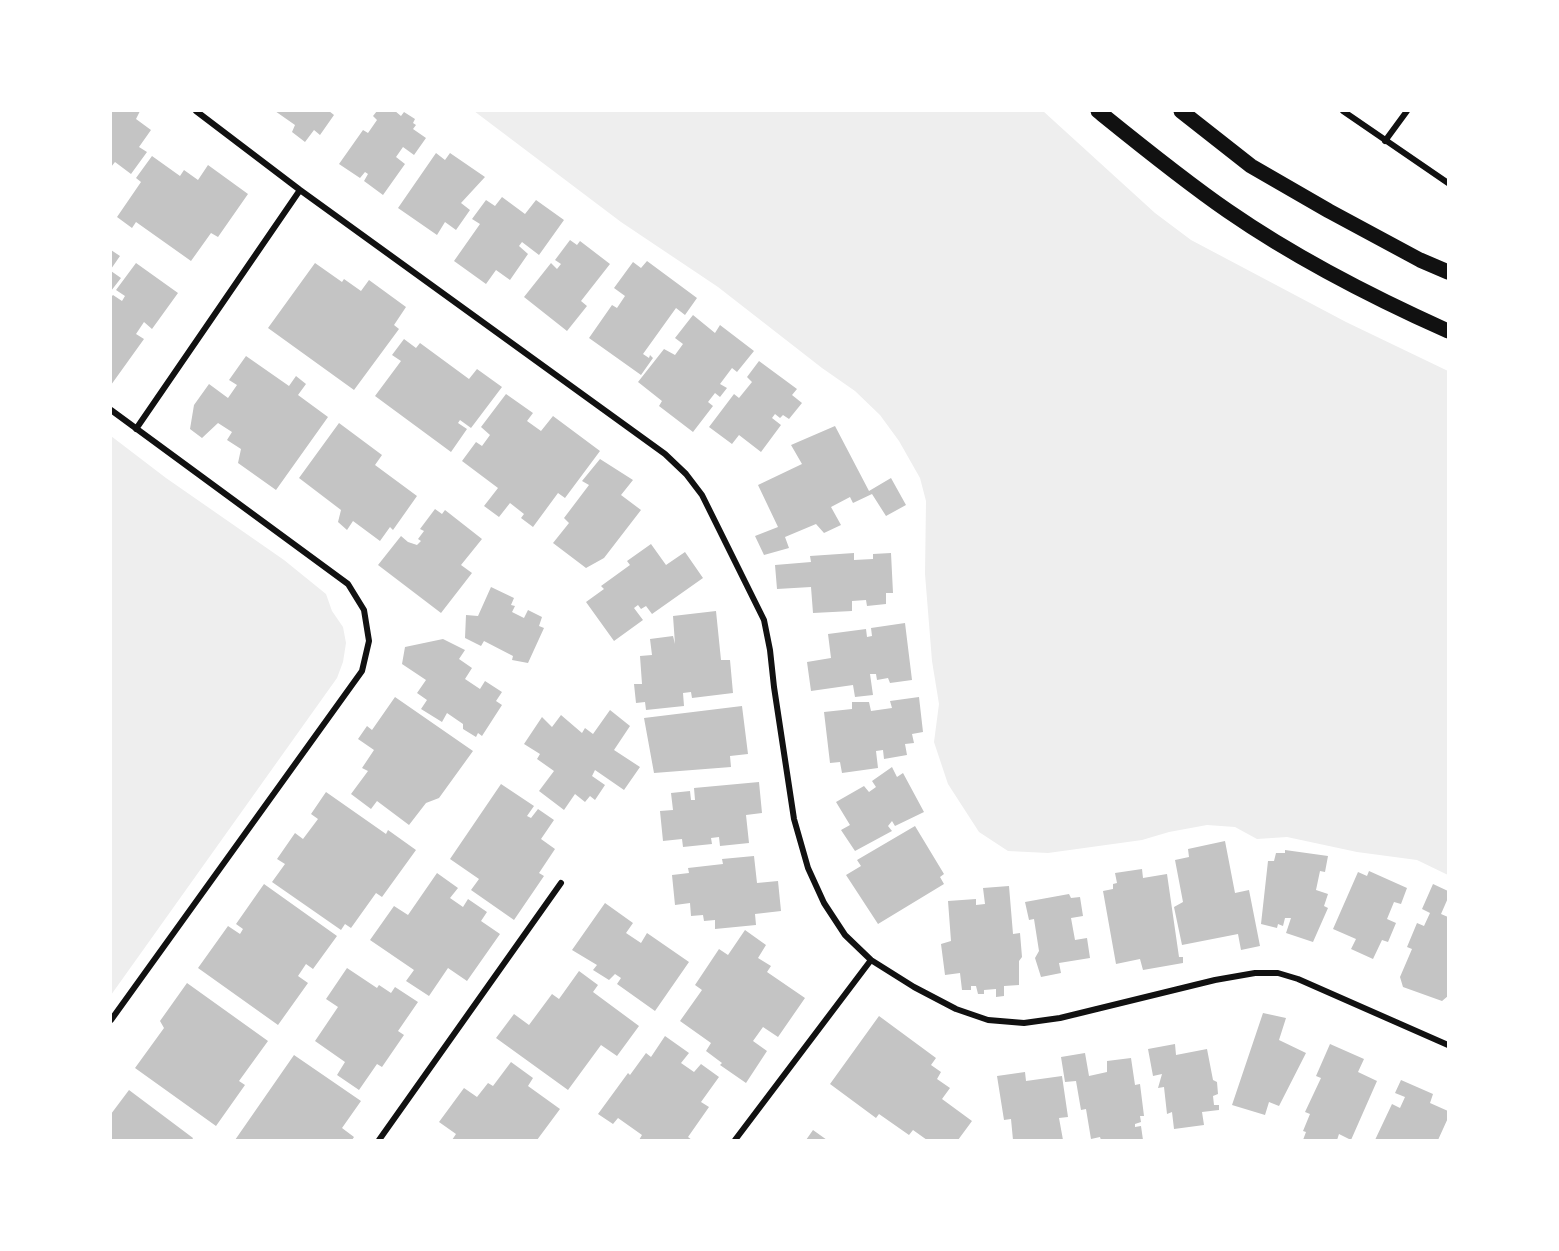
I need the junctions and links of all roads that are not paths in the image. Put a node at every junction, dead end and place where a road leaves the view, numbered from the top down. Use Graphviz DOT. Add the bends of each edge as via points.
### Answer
graph roads {
  1 [pos="196,111"];
  2 [pos="1098,111"];
  3 [pos="1181,111"];
  4 [pos="1343,111"];
  5 [pos="1407,111"];
  6 [pos="1385,141"];
  7 [pos="1448,183"];
  8 [pos="300,190"];
  9 [pos="1448,272"];
  10 [pos="1448,331"];
  11 [pos="111,410"];
  12 [pos="136,429"];
  13 [pos="561,883"];
  14 [pos="871,960"];
  15 [pos="111,1020"];
  16 [pos="1448,1045"];
  17 [pos="379,1140"];
  18 [pos="735,1140"];
  1 -- 8 [label="street"];
  2 -- 10 [label="main road" via="1228,211 1308,260"];
  3 -- 9 [label="main road" via="1251,166"];
  4 -- 6 [label="street"];
  5 -- 6 [label="street"];
  6 -- 7 [label="street"];
  8 -- 12 [label="street"];
  8 -- 14 [label="street" via="664,454 702,495 764,620 794,819 808,868 840,927"];
  11 -- 12 [label="street"];
  12 -- 15 [label="street" via="348,584 364,610 369,641 362,672"];
  13 -- 17 [label="street"];
  14 -- 16 [label="street" via="956,1009 988,1020 1024,1023 1060,1018 1215,980 1278,973"];
  14 -- 18 [label="street"];
}
